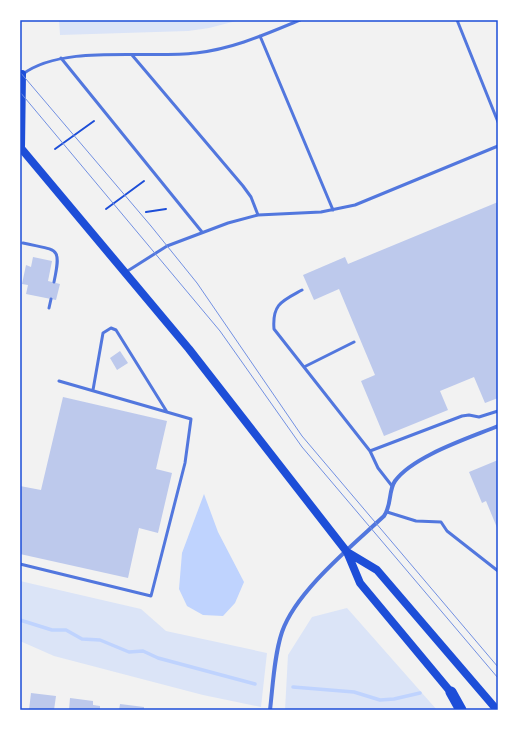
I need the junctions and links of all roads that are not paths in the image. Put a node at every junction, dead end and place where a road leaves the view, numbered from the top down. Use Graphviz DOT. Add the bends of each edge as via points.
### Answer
graph roads {
  1 [pos="300,20"];
  2 [pos="457,20"];
  3 [pos="260,36"];
  4 [pos="132,55"];
  5 [pos="61,58"];
  6 [pos="21,75"];
  7 [pos="498,122"];
  8 [pos="498,146"];
  9 [pos="20,148"];
  10 [pos="333,210"];
  11 [pos="258,215"];
  12 [pos="202,232"];
  13 [pos="23,243"];
  14 [pos="126,272"];
  15 [pos="54,282"];
  16 [pos="302,290"];
  17 [pos="51,299"];
  18 [pos="49,308"];
  19 [pos="354,342"];
  20 [pos="304,366"];
  21 [pos="59,381"];
  22 [pos="93,390"];
  23 [pos="498,411"];
  24 [pos="167,412"];
  25 [pos="498,426"];
  26 [pos="370,451"];
  27 [pos="392,486"];
  28 [pos="387,512"];
  29 [pos="347,552"];
  30 [pos="20,564"];
  31 [pos="498,571"];
  32 [pos="451,692"];
  33 [pos="270,710"];
  34 [pos="461,710"];
  35 [pos="466,710"];
  36 [pos="497,710"];
  1 -- 3 [label="lane"];
  2 -- 7 [label="lane"];
  3 -- 4 [label="lane" via="223,49 196,53"];
  3 -- 10 [label="lane"];
  4 -- 5 [label="lane"];
  4 -- 11 [label="lane" via="244,186"];
  5 -- 6 [label="lane" via="39,64"];
  5 -- 12 [label="lane"];
  6 -- 9 [label="main road"];
  8 -- 10 [label="lane" via="366,201"];
  9 -- 14 [label="main road"];
  10 -- 11 [label="lane"];
  11 -- 12 [label="lane"];
  12 -- 14 [label="lane" via="167,246"];
  13 -- 15 [label="lane" via="53,250 58,254"];
  14 -- 29 [label="main road"];
  16 -- 20 [label="lane" via="280,302 273,316 274,329"];
  17 -- 18 [label="lane"];
  19 -- 20 [label="lane"];
  20 -- 26 [label="lane"];
  21 -- 22 [label="lane"];
  22 -- 24 [label="lane"];
  22 -- 24 [label="lane" via="103,333 111,328 116,330"];
  23 -- 26 [label="lane" via="479,417 462,416"];
  24 -- 30 [label="lane" via="191,419 185,463 151,596"];
  25 -- 27 [label="street" via="448,446 418,462 401,474"];
  26 -- 27 [label="lane" via="378,468"];
  27 -- 28 [label="street"];
  28 -- 29 [label="street"];
  28 -- 31 [label="lane" via="416,521 441,522 447,531"];
  29 -- 32 [label="main road" via="360,583"];
  29 -- 33 [label="street" via="294,608 286,623 280,640"];
  29 -- 36 [label="main road" via="377,570"];
  32 -- 34 [label="highway"];
  32 -- 35 [label="main road"];
}
